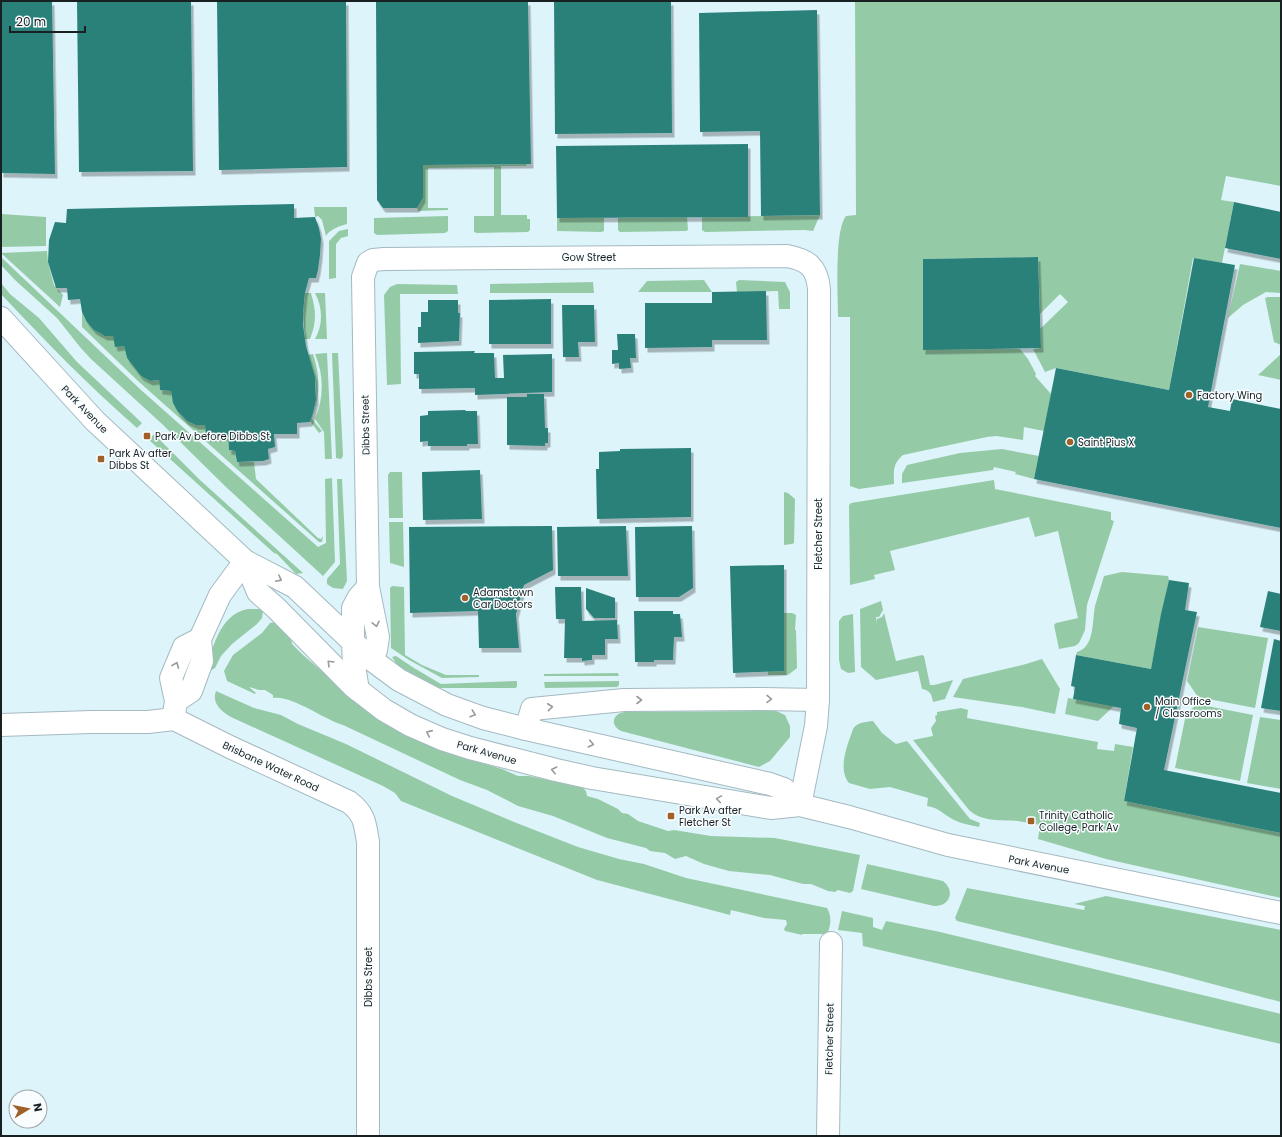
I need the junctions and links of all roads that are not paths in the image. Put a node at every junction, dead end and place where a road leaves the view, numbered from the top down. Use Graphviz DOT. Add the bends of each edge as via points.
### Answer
graph roads {
  1 [pos="368,263"];
  2 [pos="809,263"];
  3 [pos="1,318"];
  4 [pos="245,561"];
  5 [pos="368,587"];
  6 [pos="353,641"];
  7 [pos="372,660"];
  8 [pos="358,690"];
  9 [pos="818,700"];
  10 [pos="175,710"];
  11 [pos="1,725"];
  12 [pos="526,729"];
  13 [pos="800,805"];
  14 [pos="363,818"];
  15 [pos="1281,912"];
  16 [pos="831,943"];
  17 [pos="368,1136"];
  18 [pos="828,1136"];
  1 -- 2 [label="street, Gow Street" via="384,259 787,256"];
  1 -- 5 [label="street, Dibbs Street" via="363,277"];
  2 -- 9 [label="street, Fletcher Street" via="818,278 819,289"];
  3 -- 4 [label="street, Park Avenue" via="95,421"];
  4 -- 6 [label="street, Park Avenue, one-way" via="295,587"];
  8 -- 4 [label="street, Park Avenue, one-way" via="258,592"];
  4 -- 10 [label="street" via="220,596 200,639 184,647 171,678"];
  5 -- 6 [label="street" via="353,608"];
  5 -- 7 [label="street, Dibbs Street, one-way" via="378,637"];
  6 -- 7 [label="street, Park Avenue"];
  6 -- 8 [label="street"];
  7 -- 12 [label="street, Park Avenue, one-way" via="399,680 447,705"];
  13 -- 8 [label="street, Park Avenue, one-way" via="771,808 592,778 515,760 442,739 416,728 384,710"];
  12 -- 9 [label="street, one-way" via="532,709 539,708 624,700"];
  9 -- 13 [label="street, Fletcher Street" via="816,726"];
  10 -- 11 [label="street" via="148,722"];
  10 -- 14 [label="street, Brisbane Water Road" via="230,747 349,802"];
  12 -- 13 [label="street, Park Avenue, one-way" via="770,784 784,789"];
  13 -- 15 [label="street, Park Avenue" via="948,845"];
  14 -- 17 [label="street, Dibbs Street" via="368,842"];
  16 -- 18 [label="street, Fletcher Street"];
}
